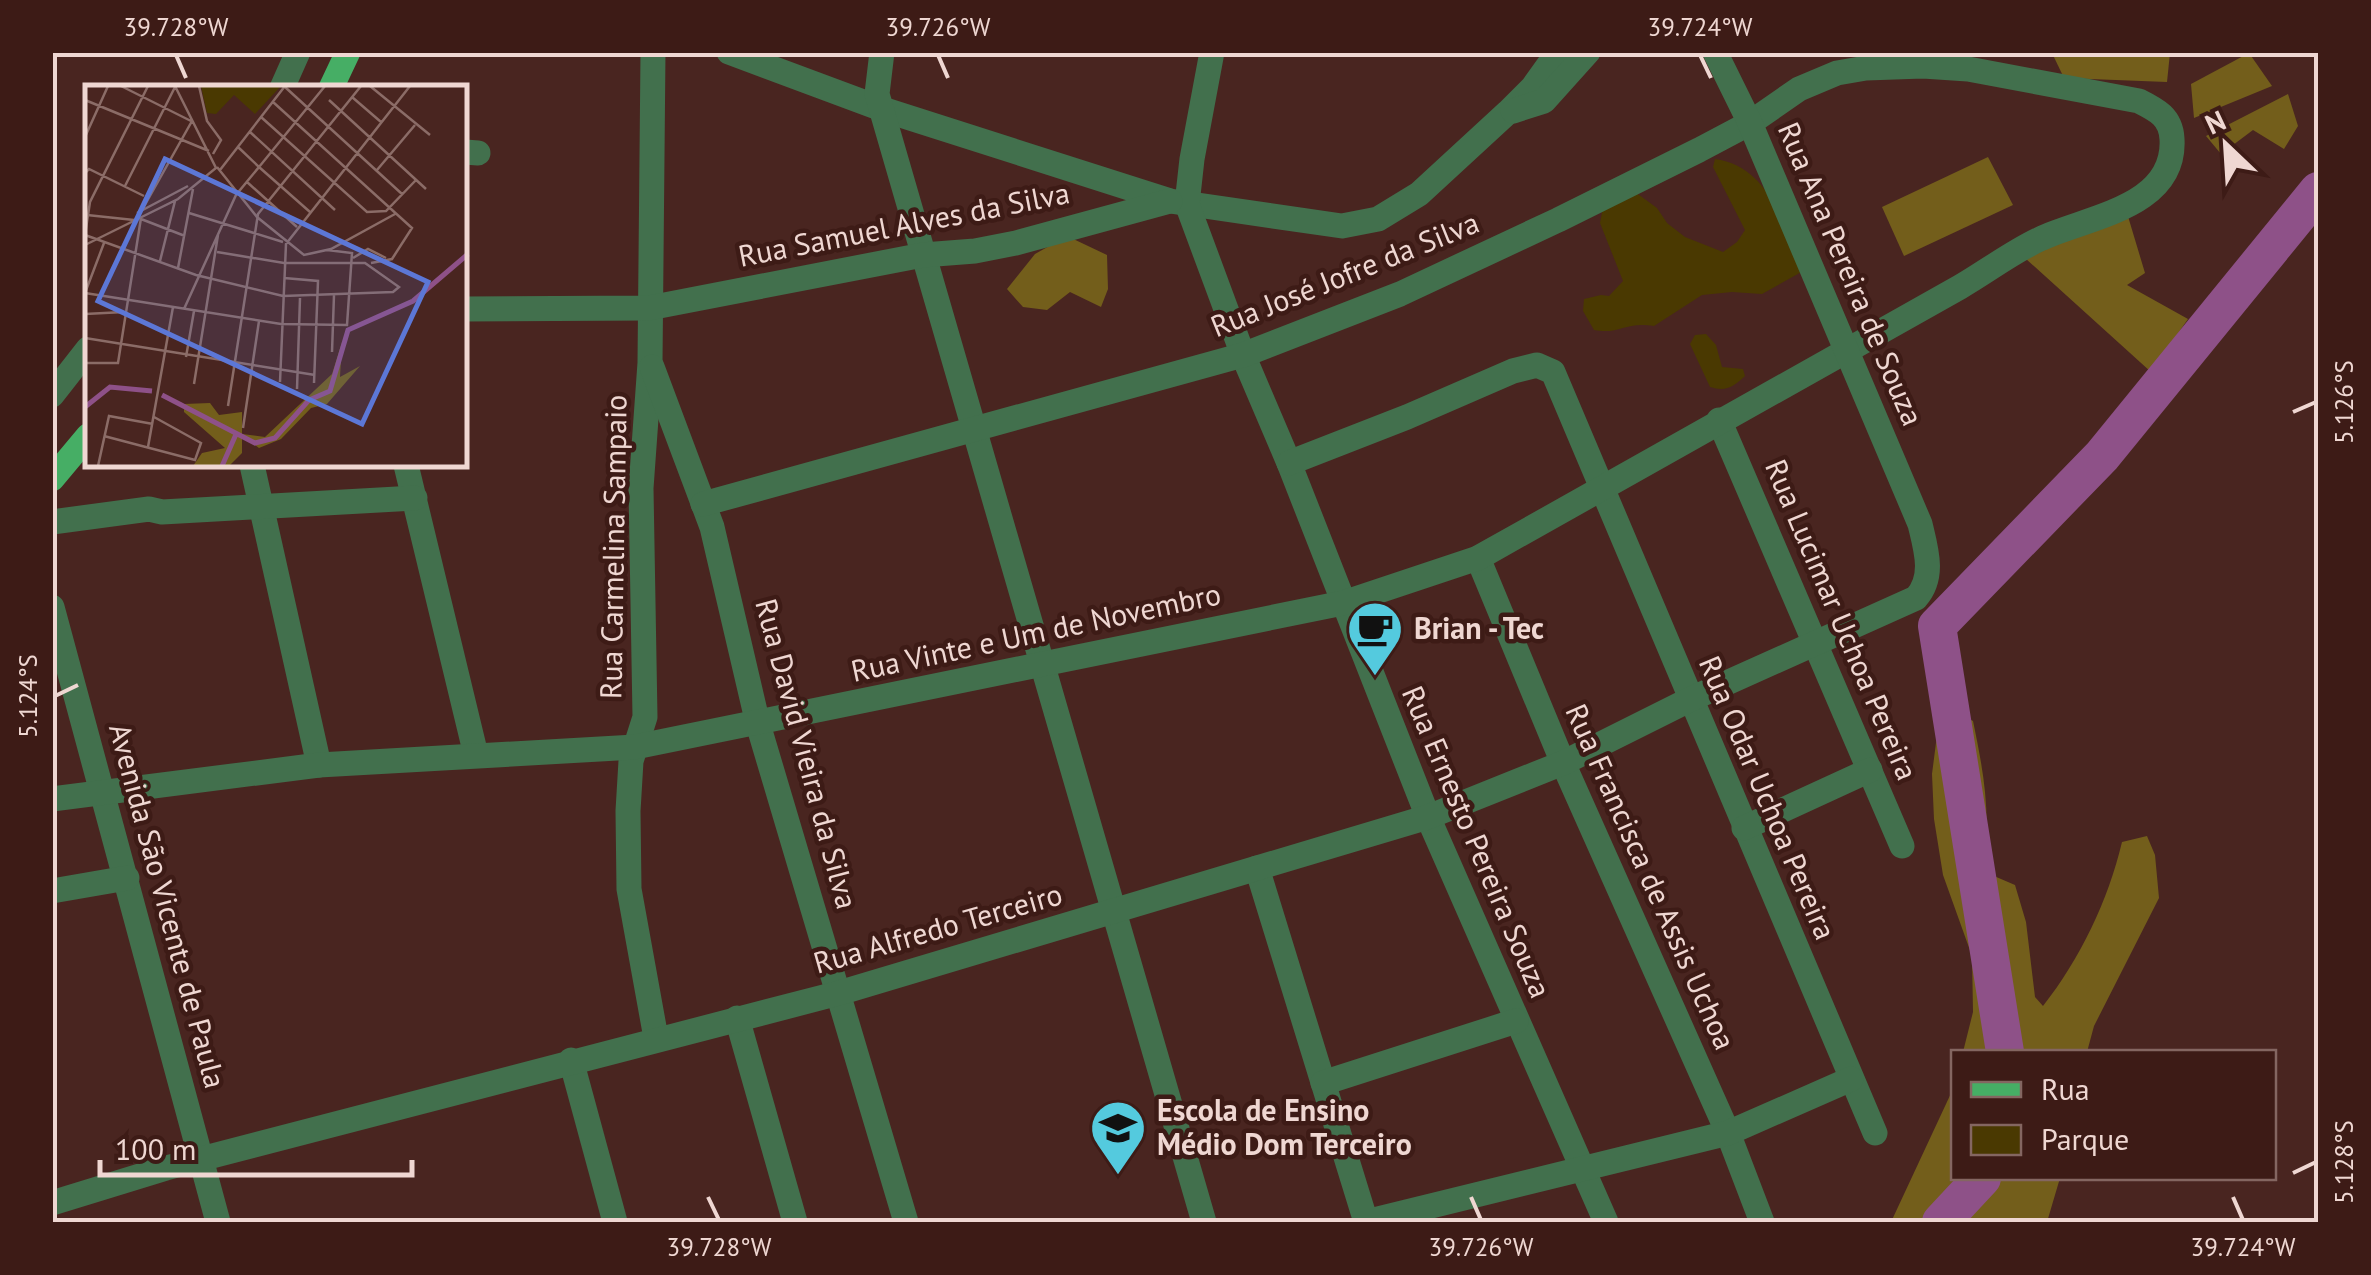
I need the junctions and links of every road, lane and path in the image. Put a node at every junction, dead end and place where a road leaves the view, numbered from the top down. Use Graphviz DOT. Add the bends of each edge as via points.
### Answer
graph roads {
  1 [pos="298,52"];
  2 [pos="348,52"];
  3 [pos="653,52"];
  4 [pos="729,52"];
  5 [pos="882,52"];
  6 [pos="1212,52"];
  7 [pos="1558,52"];
  8 [pos="1588,52"];
  9 [pos="1715,52"];
  10 [pos="1741,52"];
  11 [pos="1875,60"];
  12 [pos="1729,76"];
  13 [pos="283,85"];
  14 [pos="332,85"];
  15 [pos="882,110"];
  16 [pos="1508,112"];
  17 [pos="1750,123"];
  18 [pos="1179,202"];
  19 [pos="923,254"];
  20 [pos="1960,287"];
  21 [pos="649,308"];
  22 [pos="468,309"];
  23 [pos="1846,348"];
  24 [pos="85,352"];
  25 [pos="1243,355"];
  26 [pos="650,363"];
  27 [pos="52,395"];
  28 [pos="1719,420"];
  29 [pos="972,428"];
  30 [pos="85,440"];
  31 [pos="1289,463"];
  32 [pos="253,468"];
  33 [pos="407,468"];
  34 [pos="52,480"];
  35 [pos="1600,487"];
  36 [pos="415,498"];
  37 [pos="703,504"];
  38 [pos="260,505"];
  39 [pos="52,522"];
  40 [pos="1478,558"];
  41 [pos="1343,603"];
  42 [pos="52,608"];
  43 [pos="1815,641"];
  44 [pos="1043,665"];
  45 [pos="1691,699"];
  46 [pos="758,724"];
  47 [pos="635,747"];
  48 [pos="476,754"];
  49 [pos="1563,763"];
  50 [pos="320,766"];
  51 [pos="1870,770"];
  52 [pos="104,792"];
  53 [pos="52,798"];
  54 [pos="1428,817"];
  55 [pos="1744,828"];
  56 [pos="1902,846"];
  57 [pos="1257,868"];
  58 [pos="127,878"];
  59 [pos="52,892"];
  60 [pos="1116,910"];
  61 [pos="838,993"];
  62 [pos="737,1018"];
  63 [pos="1516,1021"];
  64 [pos="656,1038"];
  65 [pos="571,1060"];
  66 [pos="1851,1078"];
  67 [pos="1323,1083"];
  68 [pos="1728,1132"];
  69 [pos="1874,1134"];
  70 [pos="202,1161"];
  71 [pos="1580,1168"];
  72 [pos="52,1203"];
  73 [pos="218,1222"];
  74 [pos="615,1222"];
  75 [pos="795,1222"];
  76 [pos="906,1222"];
  77 [pos="1204,1222"];
  78 [pos="1366,1222"];
  79 [pos="1606,1222"];
  80 [pos="1762,1222"];
  1 -- 13 [label="street"];
  2 -- 14 [label="main road"];
  3 -- 21 [label="street, Rua Carmelina Sampaio"];
  4 -- 15 [label="street"];
  5 -- 15 [label="street" via="876,85"];
  6 -- 18 [label="street"];
  7 -- 16 [label="street"];
  8 -- 16 [label="street" via="1544,101"];
  9 -- 12 [label="street, Rua Ana Pereira de Souza"];
  10 -- 12 [label="street"];
  11 -- 17 [label="street, Rua José Jofre da Silva" via="1799,89"];
  11 -- 20 [label="street, Rua José Jofre da Silva" via="1968,69 2139,101 2168,122 2168,163 2145,195 2034,242"];
  12 -- 17 [label="street, Rua Ana Pereira de Souza"];
  15 -- 18 [label="street"];
  15 -- 19 [label="street"];
  16 -- 18 [label="street" via="1419,194 1360,224 1324,226"];
  17 -- 23 [label="street, Rua Ana Pereira de Souza"];
  17 -- 25 [label="street, Rua José Jofre da Silva" via="1400,294"];
  18 -- 19 [label="street, Rua Samuel Alves da Silva" via="976,251"];
  18 -- 25 [label="street, Rua Ernesto Pereira Souza"];
  19 -- 21 [label="street, Rua Samuel Alves da Silva"];
  19 -- 29 [label="street"];
  20 -- 23 [label="street, Rua Vinte e Um de Novembro"];
  21 -- 22 [label="street, Rua Samuel Alves da Silva"];
  21 -- 26 [label="street, Rua Carmelina Sampaio"];
  23 -- 28 [label="street, Rua Vinte e Um de Novembro"];
  23 -- 43 [label="street, Rua Ana Pereira de Souza" via="1920,524 1928,569 1922,592"];
  24 -- 27 [label="street"];
  25 -- 29 [label="street, Rua José Jofre da Silva"];
  25 -- 31 [label="street, Rua Ernesto Pereira Souza"];
  26 -- 37 [label="street, Rua David Vieira da Silva"];
  26 -- 47 [label="street, Rua Carmelina Sampaio" via="641,488 645,716"];
  28 -- 35 [label="street, Rua Vinte e Um de Novembro"];
  28 -- 43 [label="street, Rua Lucimar Uchoa Pereira"];
  29 -- 37 [label="street, Rua José Jofre da Silva"];
  29 -- 44 [label="street"];
  30 -- 34 [label="main road"];
  31 -- 35 [label="street, Rua Odar Uchoa Pereira" via="1536,365 1553,372"];
  31 -- 41 [label="street, Rua Ernesto Pereira Souza"];
  32 -- 38 [label="street"];
  33 -- 36 [label="street"];
  35 -- 40 [label="street, Rua Vinte e Um de Novembro"];
  35 -- 45 [label="street, Rua Odar Uchoa Pereira"];
  36 -- 38 [label="street"];
  36 -- 48 [label="street"];
  37 -- 46 [label="street, Rua David Vieira da Silva"];
  38 -- 39 [label="street" via="149,509"];
  38 -- 50 [label="street"];
  40 -- 41 [label="street, Rua Vinte e Um de Novembro"];
  40 -- 49 [label="street, Rua Francisca de Assis Uchoa"];
  41 -- 44 [label="street, Rua Vinte e Um de Novembro"];
  41 -- 54 [label="street, Rua Ernesto Pereira Souza"];
  42 -- 52 [label="street, Avenida São Vicente de Paula"];
  43 -- 45 [label="street, Rua Alfredo Terceiro"];
  43 -- 51 [label="street, Rua Lucimar Uchoa Pereira"];
  44 -- 46 [label="street, Rua Vinte e Um de Novembro"];
  44 -- 60 [label="street"];
  45 -- 49 [label="street, Rua Alfredo Terceiro"];
  45 -- 55 [label="street, Rua Odar Uchoa Pereira"];
  46 -- 47 [label="street, Rua Vinte e Um de Novembro"];
  46 -- 61 [label="street, Rua David Vieira da Silva"];
  47 -- 48 [label="street, Rua Vinte e Um de Novembro"];
  47 -- 64 [label="street, Rua Carmelina Sampaio" via="629,888"];
  48 -- 50 [label="street, Rua Vinte e Um de Novembro"];
  49 -- 54 [label="street, Rua Alfredo Terceiro"];
  49 -- 68 [label="street, Rua Francisca de Assis Uchoa"];
  50 -- 52 [label="street, Rua Vinte e Um de Novembro"];
  51 -- 55 [label="street"];
  51 -- 56 [label="street, Rua Lucimar Uchoa Pereira"];
  52 -- 53 [label="street, Rua Vinte e Um de Novembro"];
  52 -- 58 [label="street, Avenida São Vicente de Paula"];
  54 -- 57 [label="street, Rua Alfredo Terceiro"];
  54 -- 63 [label="street, Rua Ernesto Pereira Souza"];
  55 -- 66 [label="street, Rua Odar Uchoa Pereira"];
  57 -- 60 [label="street, Rua Alfredo Terceiro"];
  57 -- 67 [label="street"];
  58 -- 59 [label="street"];
  58 -- 70 [label="street, Avenida São Vicente de Paula"];
  60 -- 61 [label="street, Rua Alfredo Terceiro"];
  60 -- 77 [label="street"];
  61 -- 62 [label="street, Rua Alfredo Terceiro"];
  61 -- 76 [label="street, Rua David Vieira da Silva"];
  62 -- 64 [label="street, Rua Alfredo Terceiro"];
  62 -- 75 [label="street"];
  63 -- 67 [label="street"];
  63 -- 71 [label="street, Rua Ernesto Pereira Souza"];
  64 -- 65 [label="street, Rua Alfredo Terceiro"];
  65 -- 70 [label="street, Rua Alfredo Terceiro"];
  65 -- 74 [label="street"];
  66 -- 68 [label="street"];
  66 -- 69 [label="street, Rua Odar Uchoa Pereira"];
  67 -- 78 [label="street"];
  68 -- 71 [label="street"];
  68 -- 80 [label="street, Rua Francisca de Assis Uchoa"];
  70 -- 72 [label="street, Rua Alfredo Terceiro"];
  70 -- 73 [label="street, Avenida São Vicente de Paula"];
  71 -- 78 [label="street"];
  71 -- 79 [label="street, Rua Ernesto Pereira Souza"];
}
